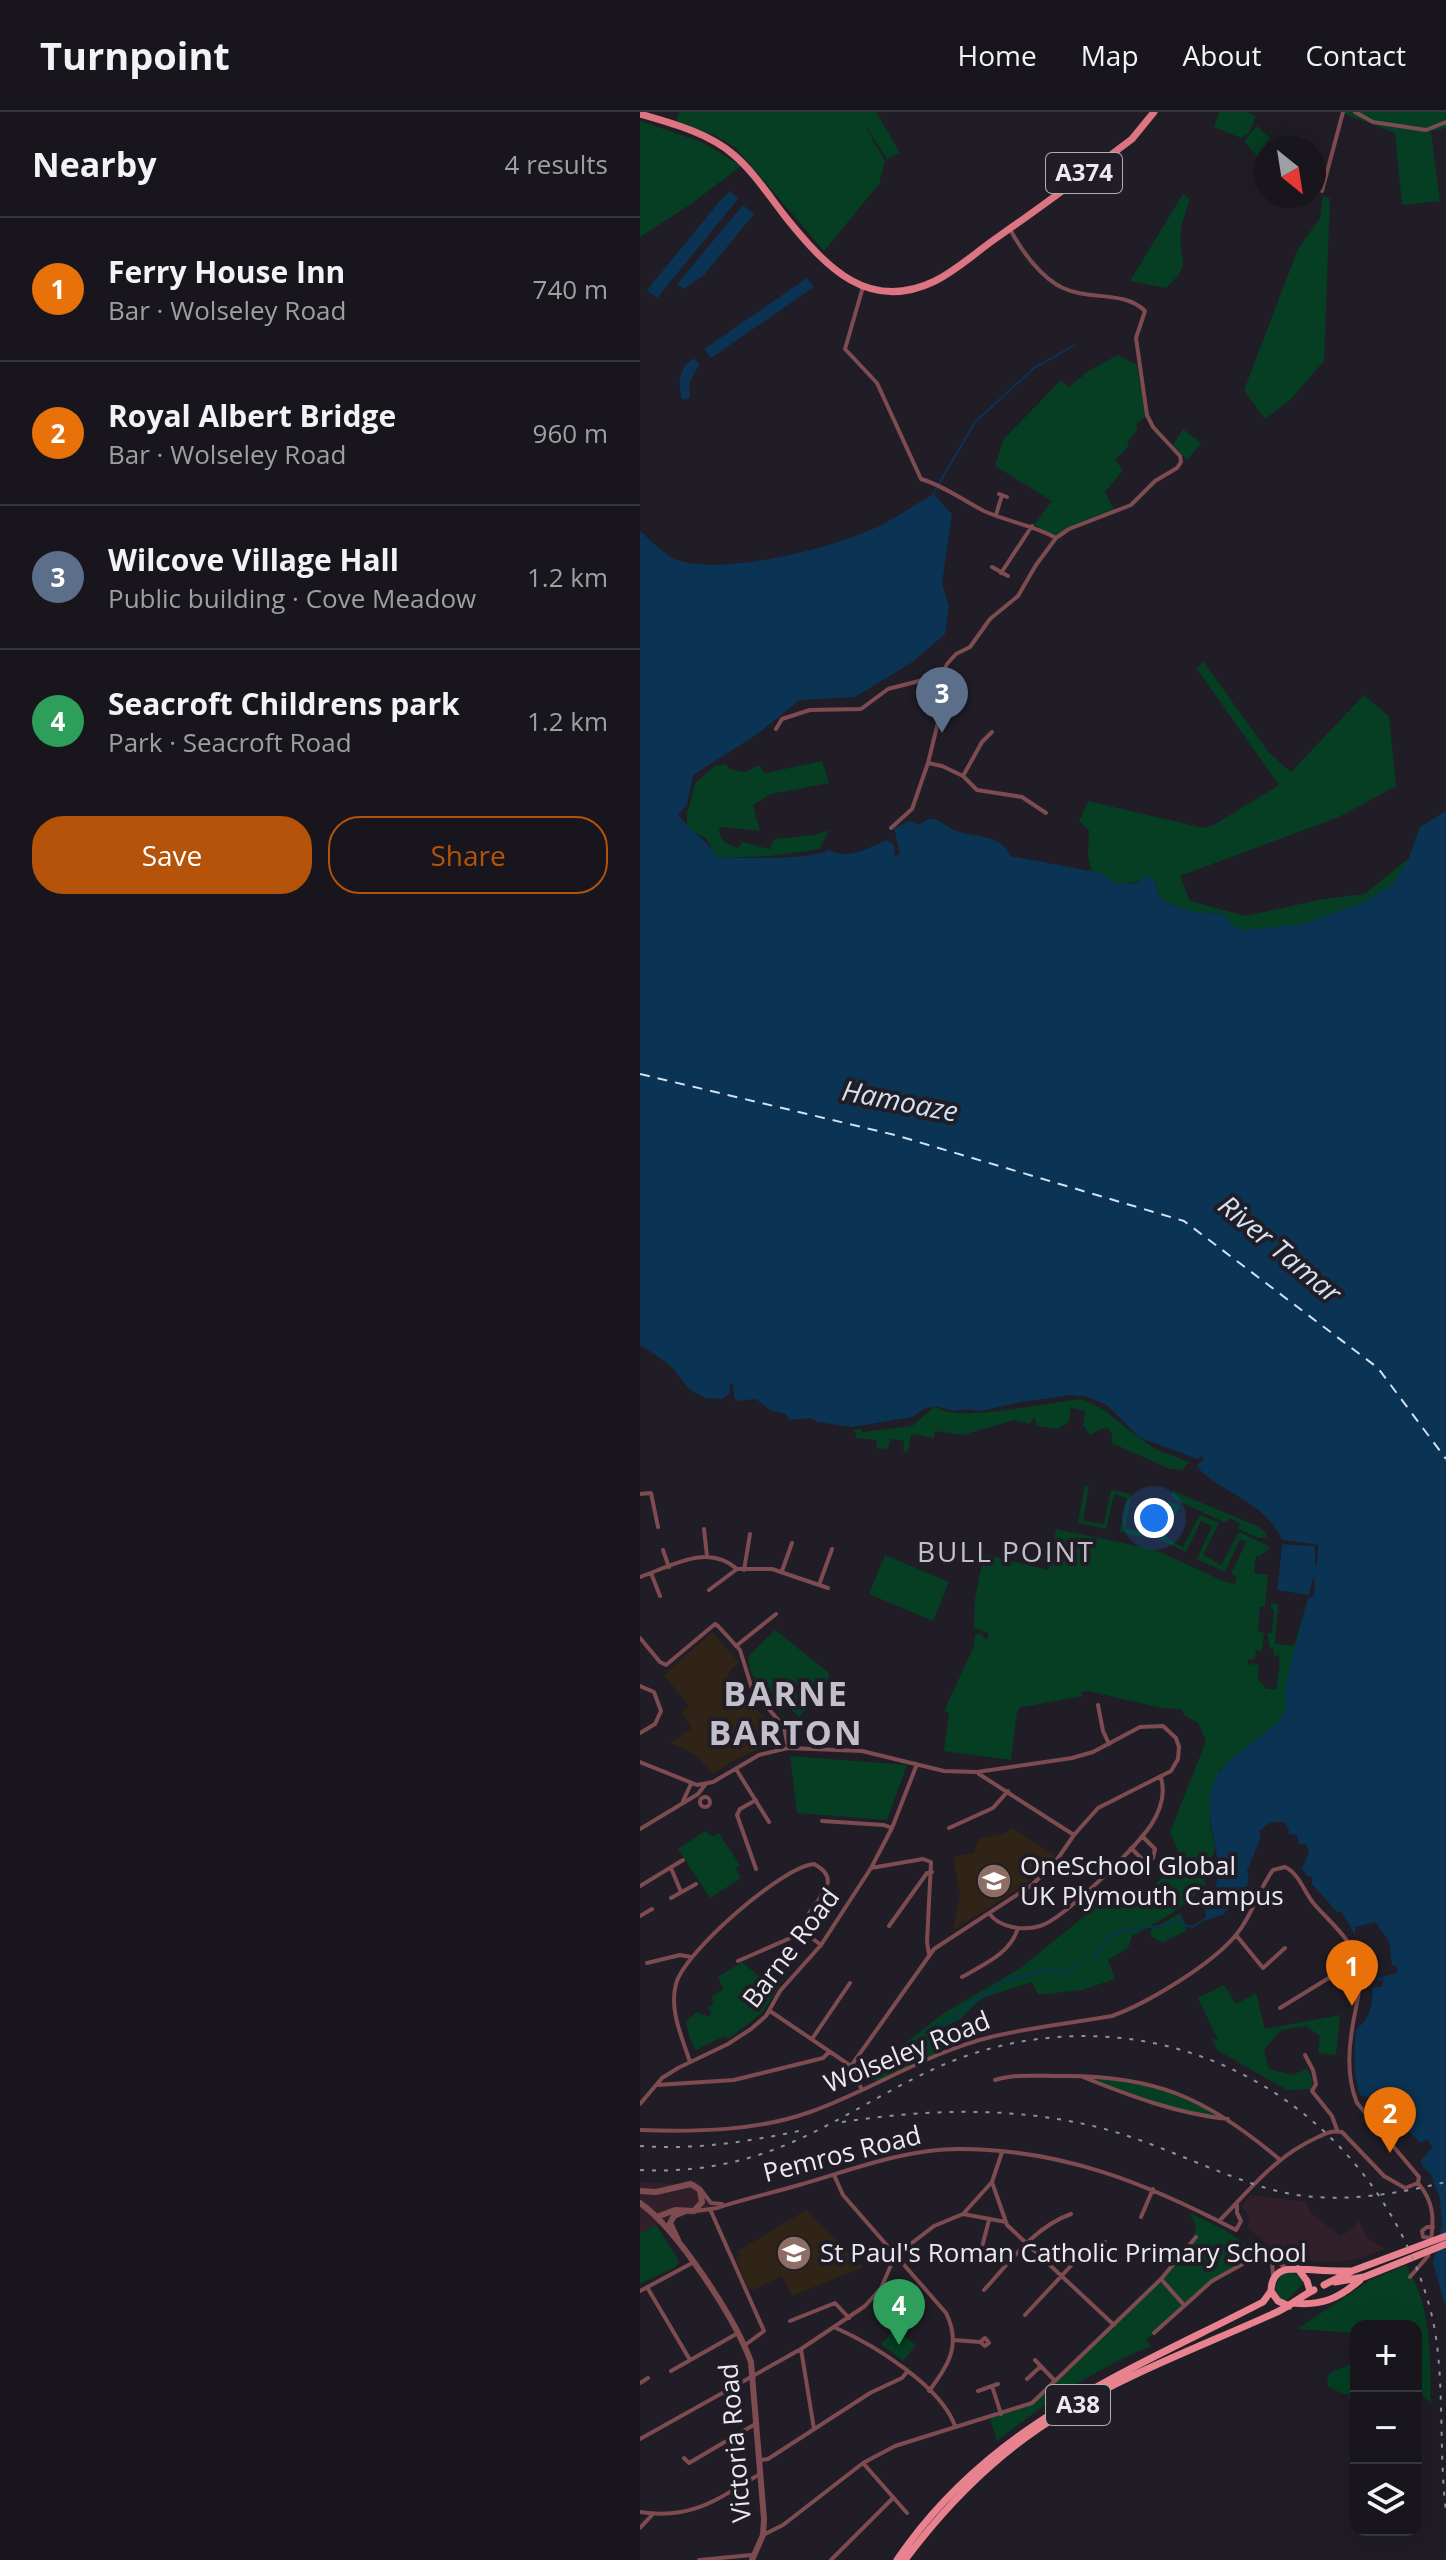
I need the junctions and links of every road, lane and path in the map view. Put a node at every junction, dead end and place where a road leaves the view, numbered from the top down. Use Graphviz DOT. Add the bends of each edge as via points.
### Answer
graph roads {
  1 [pos="1154,112"];
  2 [pos="1343,112"];
  3 [pos="1355,112"];
  4 [pos="640,114"];
  5 [pos="1446,122"];
  6 [pos="1326,176"];
  7 [pos="1010,229"];
  8 [pos="863,286"];
  9 [pos="1003,495"];
  10 [pos="996,515"];
  11 [pos="1032,526"];
  12 [pos="1056,538"];
  13 [pos="992,567"];
  14 [pos="1001,573"];
  15 [pos="1008,576"];
  16 [pos="942,675"];
  17 [pos="776,729"];
  18 [pos="992,732"];
  19 [pos="928,763"];
  20 [pos="963,776"];
  21 [pos="1046,813"];
  22 [pos="891,828"];
  23 [pos="640,1494"];
  24 [pos="658,1527"];
  25 [pos="704,1529"];
  26 [pos="750,1534"];
  27 [pos="792,1543"];
  28 [pos="832,1549"];
  29 [pos="663,1550"];
  30 [pos="707,1556"];
  31 [pos="669,1567"];
  32 [pos="743,1569"];
  33 [pos="782,1571"];
  34 [pos="651,1573"];
  35 [pos="640,1577"];
  36 [pos="819,1585"];
  37 [pos="828,1588"];
  38 [pos="709,1590"];
  39 [pos="660,1596"];
  40 [pos="776,1614"];
  41 [pos="764,1615"];
  42 [pos="768,1621"];
  43 [pos="641,1636"];
  44 [pos="736,1646"];
  45 [pos="640,1686"];
  46 [pos="1098,1705"];
  47 [pos="640,1733"];
  48 [pos="1109,1744"];
  49 [pos="788,1748"];
  50 [pos="640,1762"];
  51 [pos="917,1764"];
  52 [pos="736,1769"];
  53 [pos="977,1772"];
  54 [pos="1161,1778"];
  55 [pos="691,1784"];
  56 [pos="705,1785"];
  57 [pos="1008,1791"];
  58 [pos="688,1800"];
  59 [pos="756,1800"];
  60 [pos="700,1801"];
  61 [pos="682,1803"];
  62 [pos="822,1821"];
  63 [pos="769,1822"];
  64 [pos="892,1828"];
  65 [pos="949,1828"];
  66 [pos="640,1829"];
  67 [pos="1074,1835"];
  68 [pos="1142,1836"];
  69 [pos="1131,1848"];
  70 [pos="683,1860"];
  71 [pos="671,1868"];
  72 [pos="871,1868"];
  73 [pos="756,1869"];
  74 [pos="932,1872"];
  75 [pos="696,1884"];
  76 [pos="640,1886"];
  77 [pos="681,1892"];
  78 [pos="671,1898"];
  79 [pos="652,1909"];
  80 [pos="989,1913"];
  81 [pos="640,1916"];
  82 [pos="889,1926"];
  83 [pos="1018,1928"];
  84 [pos="804,1932"];
  85 [pos="1236,1935"];
  86 [pos="821,1945"];
  87 [pos="1285,1948"];
  88 [pos="929,1954"];
  89 [pos="691,1957"];
  90 [pos="651,1960"];
  91 [pos="1358,1960"];
  92 [pos="738,1961"];
  93 [pos="962,1977"];
  94 [pos="850,1983"];
  95 [pos="1280,2008"];
  96 [pos="770,2011"];
  97 [pos="812,2039"];
  98 [pos="829,2052"];
  99 [pos="1305,2055"];
  100 [pos="690,2062"];
  101 [pos="851,2066"];
  102 [pos="1079,2075"];
  103 [pos="1120,2078"];
  104 [pos="995,2080"];
  105 [pos="656,2085"];
  106 [pos="862,2090"];
  107 [pos="1117,2091"];
  108 [pos="641,2101"];
  109 [pos="1197,2101"];
  110 [pos="1192,2113"];
  111 [pos="1230,2119"];
  112 [pos="640,2130"];
  113 [pos="1334,2130"];
  114 [pos="1002,2152"];
  115 [pos="1279,2159"];
  116 [pos="834,2175"];
  117 [pos="992,2182"];
  118 [pos="1418,2183"];
  119 [pos="1153,2189"];
  120 [pos="700,2190"];
  121 [pos="640,2191"];
  122 [pos="656,2192"];
  123 [pos="1237,2202"];
  124 [pos="640,2203"];
  125 [pos="732,2203"];
  126 [pos="710,2209"];
  127 [pos="690,2211"];
  128 [pos="655,2213"];
  129 [pos="1237,2213"];
  130 [pos="963,2214"];
  131 [pos="1071,2214"];
  132 [pos="1226,2214"];
  133 [pos="1141,2217"];
  134 [pos="989,2220"];
  135 [pos="1219,2221"];
  136 [pos="1006,2222"];
  137 [pos="1433,2227"];
  138 [pos="1446,2236"];
  139 [pos="1196,2237"];
  140 [pos="1431,2238"];
  141 [pos="1105,2242"];
  142 [pos="679,2243"];
  143 [pos="1027,2243"];
  144 [pos="1446,2244"];
  145 [pos="960,2250"];
  146 [pos="1259,2255"];
  147 [pos="895,2256"];
  148 [pos="694,2262"];
  149 [pos="1380,2266"];
  150 [pos="1287,2268"];
  151 [pos="1298,2269"];
  152 [pos="1352,2271"];
  153 [pos="1062,2275"];
  154 [pos="1364,2277"];
  155 [pos="1410,2277"];
  156 [pos="1273,2278"];
  157 [pos="1161,2279"];
  158 [pos="647,2287"];
  159 [pos="984,2290"];
  160 [pos="640,2291"];
  161 [pos="1271,2291"];
  162 [pos="1291,2304"];
  163 [pos="1184,2305"];
  164 [pos="1025,2315"];
  165 [pos="849,2318"];
  166 [pos="793,2321"];
  167 [pos="1114,2325"];
  168 [pos="836,2328"];
  169 [pos="738,2333"];
  170 [pos="1154,2333"];
  171 [pos="954,2340"];
  172 [pos="980,2342"];
  173 [pos="745,2345"];
  174 [pos="801,2349"];
  175 [pos="690,2360"];
  176 [pos="1035,2360"];
  177 [pos="1041,2366"];
  178 [pos="671,2371"];
  179 [pos="907,2372"];
  180 [pos="752,2376"];
  181 [pos="648,2378"];
  182 [pos="1027,2379"];
  183 [pos="1055,2381"];
  184 [pos="640,2383"];
  185 [pos="929,2391"];
  186 [pos="978,2391"];
  187 [pos="1001,2414"];
  188 [pos="757,2423"];
  189 [pos="955,2426"];
  190 [pos="814,2429"];
  191 [pos="640,2439"];
  192 [pos="684,2458"];
  193 [pos="761,2460"];
  194 [pos="863,2463"];
  195 [pos="762,2473"];
  196 [pos="893,2498"];
  197 [pos="640,2512"];
  198 [pos="907,2513"];
  199 [pos="653,2514"];
  200 [pos="640,2528"];
  201 [pos="763,2535"];
  202 [pos="738,2558"];
  203 [pos="752,2558"];
  204 [pos="699,2560"];
  205 [pos="831,2560"];
  206 [pos="897,2560"];
  207 [pos="905,2560"];
  1 -- 7 [label="main road, A374" via="1133,138"];
  2 -- 6 [label="street"];
  3 -- 5 [label="street" via="1373,122 1426,130"];
  4 -- 8 [label="main road, A374" via="730,151 821,258 846,280"];
  7 -- 8 [label="main road, A374" via="925,286 902,291"];
  7 -- 12 [label="street" via="1046,276 1065,289 1136,302 1145,311 1136,338 1147,415 1181,459 1131,505"];
  8 -- 10 [label="street" via="845,349 877,383 921,479"];
  9 -- 10 [label="street"];
  10 -- 11 [label="street"];
  11 -- 12 [label="street"];
  11 -- 14 [label="street"];
  12 -- 16 [label="street" via="1018,596 990,619 970,647 956,654"];
  13 -- 14 [label="street"];
  14 -- 15 [label="street"];
  16 -- 17 [label="street" via="888,689 861,709 810,710 782,719"];
  16 -- 19 [label="street" via="943,702"];
  18 -- 20 [label="street"];
  19 -- 20 [label="street"];
  19 -- 22 [label="street" via="912,809"];
  20 -- 21 [label="street" via="977,790 1022,797"];
  23 -- 24 [label="street" via="651,1493"];
  25 -- 30 [label="street"];
  26 -- 32 [label="street"];
  27 -- 33 [label="street"];
  28 -- 36 [label="street"];
  29 -- 31 [label="street"];
  30 -- 31 [label="street"];
  30 -- 32 [label="street"];
  31 -- 34 [label="street"];
  32 -- 33 [label="street"];
  32 -- 38 [label="street"];
  33 -- 36 [label="street"];
  34 -- 35 [label="street"];
  34 -- 39 [label="street"];
  36 -- 37 [label="street"];
  40 -- 42 [label="street"];
  41 -- 42 [label="street"];
  42 -- 44 [label="street"];
  43 -- 44 [label="street" via="663,1665 715,1624"];
  44 -- 49 [label="street" via="752,1689 784,1727"];
  45 -- 47 [label="street" via="654,1692 661,1711 655,1724"];
  46 -- 48 [label="street"];
  48 -- 53 [label="street" via="1072,1758"];
  48 -- 54 [label="street" via="1140,1727 1163,1726 1179,1747 1175,1766"];
  49 -- 51 [label="street" via="862,1751"];
  49 -- 52 [label="street" via="759,1755"];
  50 -- 55 [label="street"];
  51 -- 53 [label="street"];
  51 -- 64 [label="street, Barne Road"];
  52 -- 56 [label="street"];
  52 -- 59 [label="street"];
  53 -- 57 [label="street"];
  54 -- 67 [label="street" via="1109,1801"];
  54 -- 68 [label="street" via="1163,1798"];
  55 -- 56 [label="street"];
  55 -- 61 [label="street"];
  56 -- 58 [label="street"];
  57 -- 65 [label="street" via="993,1808"];
  57 -- 67 [label="street"];
  58 -- 60 [label="street"];
  58 -- 61 [label="street"];
  59 -- 63 [label="street"];
  59 -- 73 [label="street" via="737,1815"];
  61 -- 66 [label="street"];
  62 -- 64 [label="street"];
  64 -- 72 [label="street, Barne Road"];
  67 -- 80 [label="street" via="1045,1873"];
  68 -- 69 [label="street"];
  68 -- 69 [label="street" via="1155,1849 1153,1858 1144,1861"];
  69 -- 83 [label="street" via="1057,1917 1040,1926"];
  70 -- 71 [label="street"];
  71 -- 76 [label="street"];
  71 -- 77 [label="street"];
  72 -- 74 [label="street" via="923,1859 931,1862"];
  72 -- 86 [label="street, Barne Road"];
  74 -- 82 [label="street"];
  74 -- 88 [label="street"];
  75 -- 77 [label="street"];
  77 -- 78 [label="street"];
  79 -- 81 [label="street"];
  80 -- 83 [label="street" via="1000,1924"];
  80 -- 88 [label="street"];
  83 -- 93 [label="street" via="1012,1944"];
  84 -- 86 [label="street"];
  84 -- 89 [label="street" via="804,1919 828,1882 814,1864 749,1902"];
  84 -- 92 [label="street"];
  85 -- 87 [label="street" via="1263,1968"];
  85 -- 91 [label="street, Wolseley Road" via="1273,1870 1285,1867"];
  85 -- 106 [label="street, Wolseley Road" via="1195,1969 1125,2011 991,2037"];
  86 -- 96 [label="street, Barne Road" via="780,1991"];
  88 -- 101 [label="street"];
  89 -- 90 [label="street"];
  89 -- 100 [label="street" via="677,1979 674,1997"];
  91 -- 95 [label="street"];
  91 -- 118 [label="street" via="1352,2089 1357,2103 1416,2171"];
  94 -- 97 [label="street"];
  96 -- 97 [label="street"];
  96 -- 100 [label="street, Barne Road" via="740,2036"];
  97 -- 98 [label="street"];
  98 -- 101 [label="street"];
  98 -- 105 [label="street" via="823,2058 729,2081"];
  99 -- 113 [label="street" via="1316,2084 1312,2091 1332,2116"];
  100 -- 105 [label="street, Barne Road"];
  101 -- 106 [label="street"];
  102 -- 103 [label="street"];
  102 -- 104 [label="street"];
  102 -- 107 [label="street"];
  103 -- 107 [label="street"];
  103 -- 109 [label="street"];
  105 -- 108 [label="street, Barne Road"];
  106 -- 112 [label="street, Wolseley Road" via="780,2121 692,2131"];
  107 -- 110 [label="street"];
  109 -- 110 [label="street"];
  109 -- 111 [label="street"];
  110 -- 111 [label="street"];
  111 -- 115 [label="street"];
  113 -- 115 [label="street"];
  113 -- 118 [label="street" via="1384,2176 1405,2188"];
  114 -- 116 [label="street, Pemros Road" via="914,2154"];
  114 -- 117 [label="street"];
  114 -- 119 [label="street, Pemros Road" via="1072,2162"];
  115 -- 123 [label="street"];
  116 -- 125 [label="street, Pemros Road"];
  116 -- 147 [label="street" via="843,2195"];
  117 -- 130 [label="street"];
  117 -- 136 [label="street"];
  118 -- 137 [label="street" via="1430,2197"];
  119 -- 133 [label="street"];
  119 -- 135 [label="street, Pemros Road"];
  120 -- 122 [label="street, Pemros Road" via="691,2184"];
  120 -- 125 [label="street, Pemros Road" via="711,2203"];
  120 -- 127 [label="street" via="702,2202"];
  121 -- 122 [label="street"];
  122 -- 128 [label="street" via="648,2205"];
  123 -- 129 [label="street"];
  123 -- 132 [label="street"];
  124 -- 128 [label="street"];
  125 -- 126 [label="street, Pemros Road"];
  126 -- 127 [label="street, Pemros Road"];
  126 -- 173 [label="street" via="764,2331"];
  127 -- 128 [label="street, Pemros Road"];
  127 -- 142 [label="street" via="670,2221"];
  128 -- 142 [label="street, Victoria Road"];
  129 -- 132 [label="street"];
  129 -- 135 [label="street, Pemros Road" via="1241,2221 1236,2230"];
  130 -- 134 [label="street"];
  130 -- 147 [label="street" via="934,2226"];
  131 -- 143 [label="street"];
  132 -- 135 [label="street"];
  134 -- 136 [label="street"];
  134 -- 145 [label="street" via="982,2247"];
  136 -- 143 [label="street"];
  137 -- 140 [label="street"];
  137 -- 140 [label="street" via="1422,2231 1423,2237"];
  138 -- 149 [label="highway, A38"];
  139 -- 157 [label="street"];
  140 -- 155 [label="street" via="1428,2256"];
  141 -- 153 [label="street" via="1082,2254"];
  142 -- 148 [label="street, Victoria Road"];
  143 -- 153 [label="street"];
  143 -- 159 [label="street"];
  144 -- 149 [label="highway, A38"];
  146 -- 163 [label="street" via="1212,2281"];
  147 -- 165 [label="street" via="875,2297"];
  147 -- 171 [label="street" via="946,2313"];
  148 -- 158 [label="street"];
  148 -- 169 [label="street, Victoria Road"];
  149 -- 152 [label="highway, A38"];
  149 -- 154 [label="highway, A38"];
  150 -- 151 [label="highway"];
  150 -- 156 [label="highway"];
  150 -- 156 [label="street" via="1272,2258"];
  151 -- 152 [label="highway, A38"];
  151 -- 162 [label="highway" via="1312,2290"];
  152 -- 154 [label="highway, A38" via="1328,2284"];
  153 -- 164 [label="street"];
  153 -- 167 [label="street"];
  154 -- 162 [label="highway, A38" via="1325,2302"];
  156 -- 161 [label="highway"];
  157 -- 163 [label="street"];
  157 -- 167 [label="street"];
  158 -- 160 [label="street"];
  158 -- 175 [label="street"];
  161 -- 162 [label="highway" via="1278,2301"];
  161 -- 206 [label="highway, A38" via="1263,2302 1095,2386 1031,2425 961,2483"];
  162 -- 207 [label="highway, A38" via="1113,2386 1047,2424 964,2491"];
  163 -- 170 [label="street"];
  165 -- 166 [label="street" via="835,2303"];
  165 -- 168 [label="street"];
  167 -- 183 [label="street"];
  168 -- 174 [label="street"];
  168 -- 179 [label="street" via="865,2341"];
  169 -- 173 [label="street, Victoria Road"];
  169 -- 175 [label="street"];
  171 -- 172 [label="street"];
  171 -- 185 [label="street" via="943,2372"];
  173 -- 180 [label="street, Victoria Road"];
  174 -- 180 [label="street"];
  174 -- 190 [label="street"];
  175 -- 178 [label="street"];
  176 -- 177 [label="street"];
  177 -- 182 [label="street"];
  177 -- 183 [label="street"];
  179 -- 185 [label="street"];
  179 -- 190 [label="street"];
  180 -- 188 [label="street, Victoria Road"];
  180 -- 191 [label="street"];
  181 -- 184 [label="street"];
  183 -- 187 [label="street" via="1032,2403"];
  185 -- 189 [label="street" via="949,2410"];
  186 -- 187 [label="street" via="995,2385"];
  187 -- 189 [label="street"];
  188 -- 192 [label="street" via="689,2463"];
  188 -- 193 [label="street, Victoria Road"];
  189 -- 194 [label="street"];
  190 -- 193 [label="street"];
  193 -- 195 [label="street, Victoria Road"];
  194 -- 196 [label="street"];
  194 -- 201 [label="street"];
  195 -- 199 [label="street" via="698,2509"];
  195 -- 201 [label="street, Victoria Road"];
  196 -- 198 [label="street"];
  196 -- 205 [label="street"];
  197 -- 199 [label="street"];
  199 -- 200 [label="street"];
  201 -- 203 [label="street, Victoria Road"];
  202 -- 203 [label="street"];
  202 -- 204 [label="street"];
}
